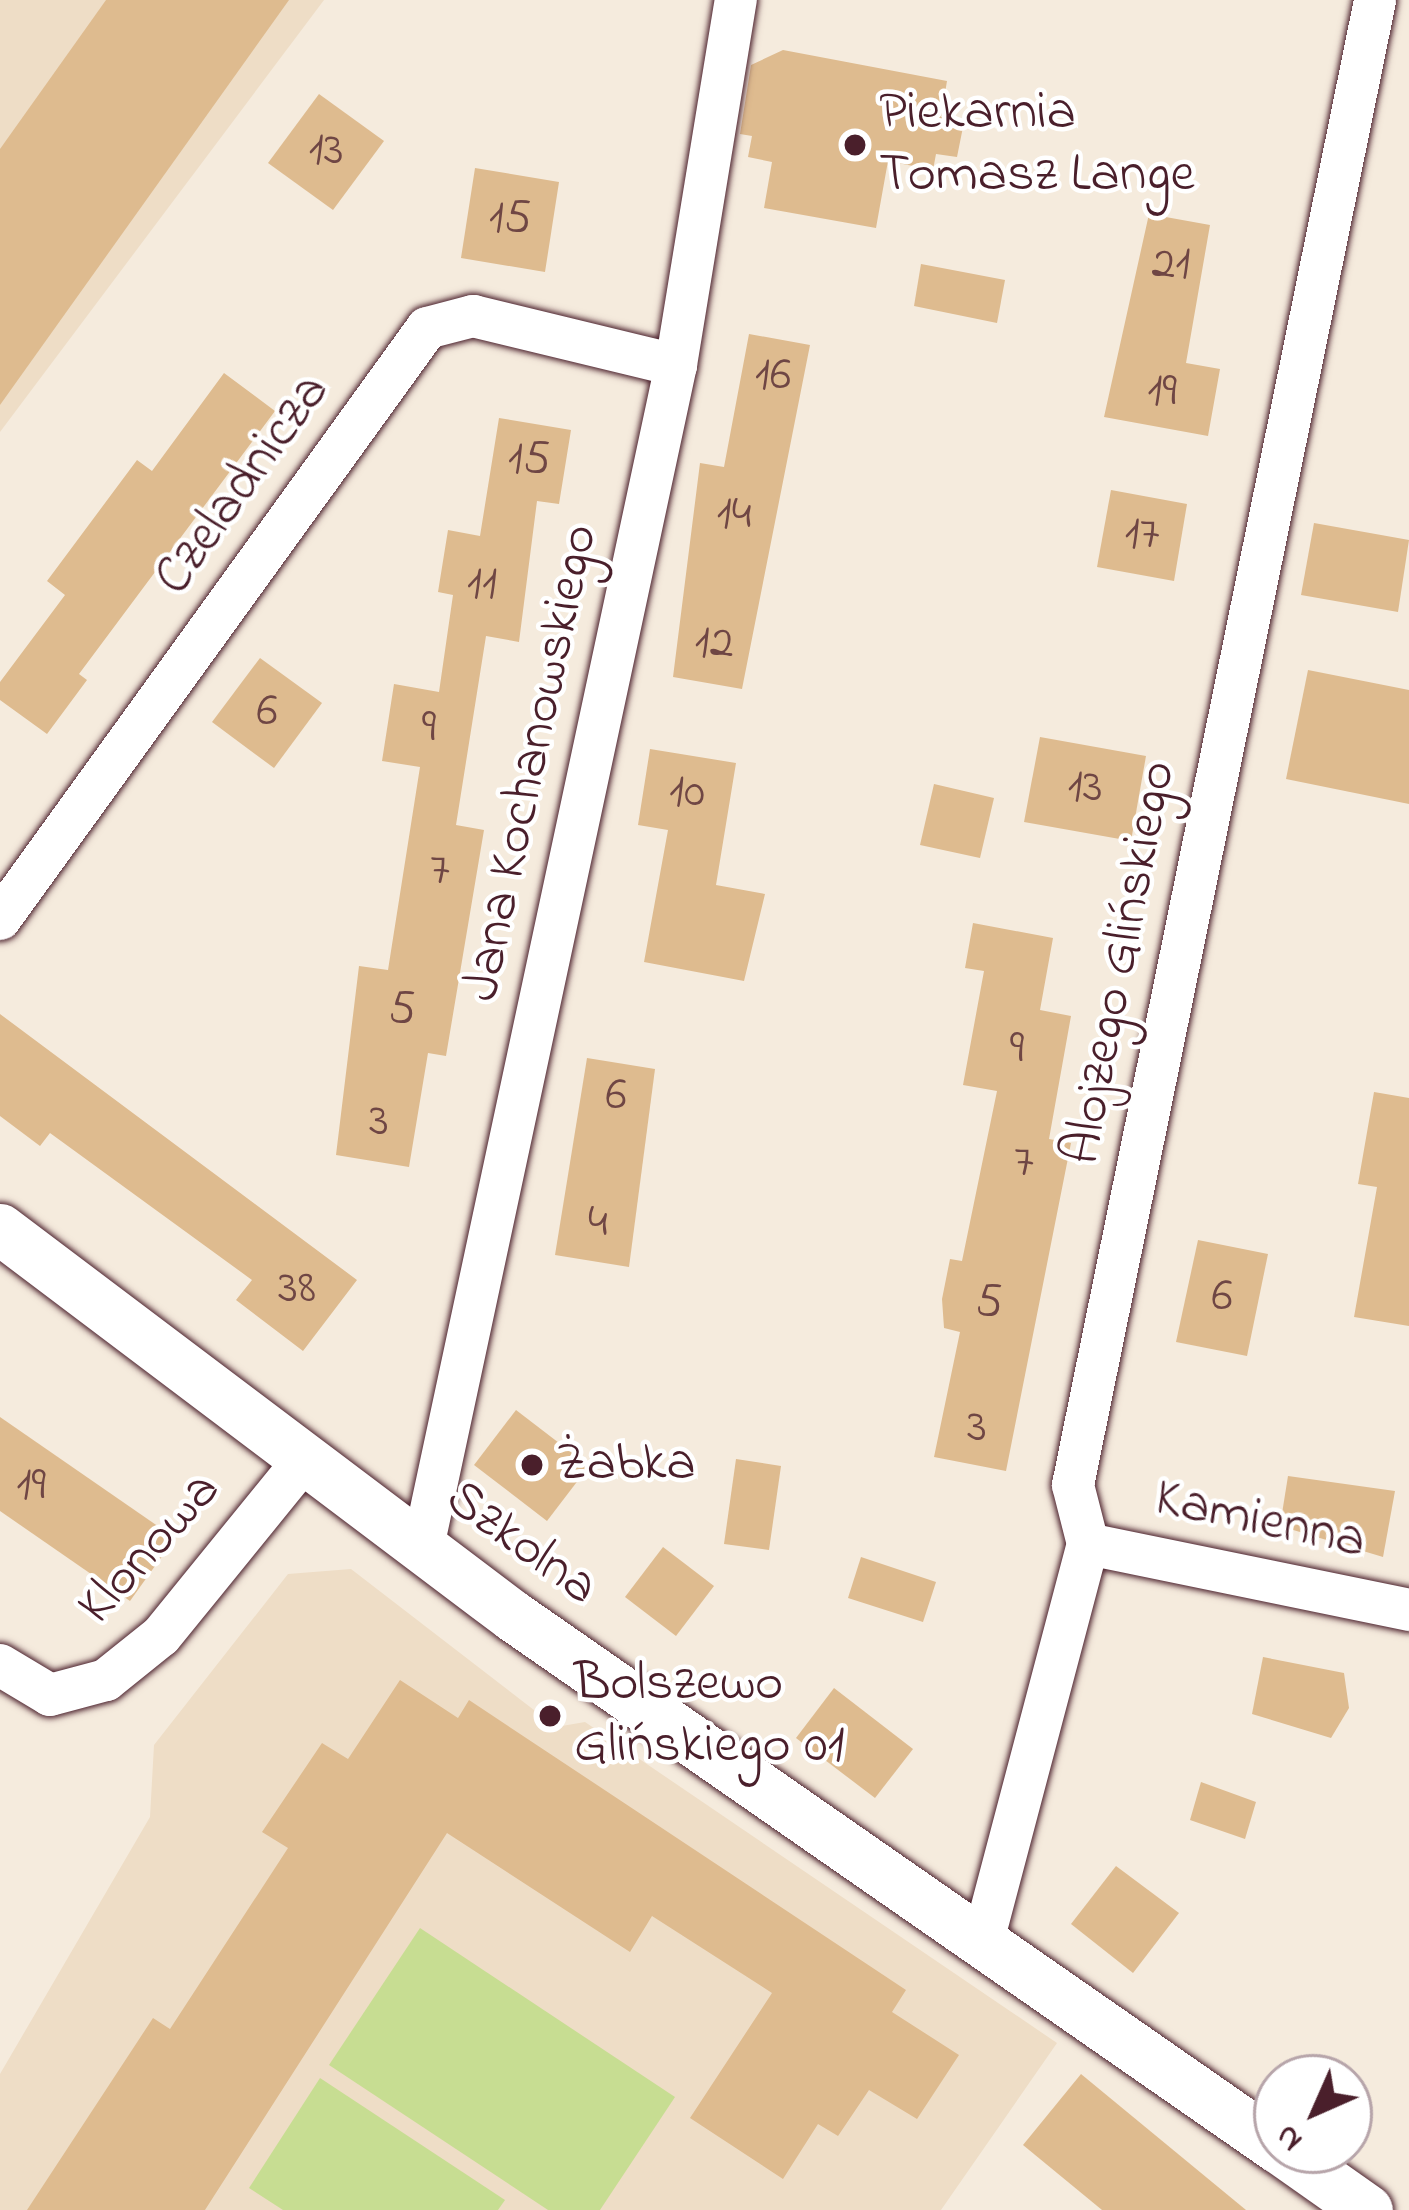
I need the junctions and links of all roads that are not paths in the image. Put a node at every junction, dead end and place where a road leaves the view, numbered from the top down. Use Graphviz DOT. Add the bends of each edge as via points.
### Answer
graph roads {
  1 [pos="736,0"];
  2 [pos="1375,0"];
  3 [pos="676,365"];
  4 [pos="0,919"];
  5 [pos="0,1229"];
  6 [pos="304,1460"];
  7 [pos="1088,1544"];
  8 [pos="423,1547"];
  9 [pos="1409,1610"];
  10 [pos="0,1666"];
  11 [pos="983,1941"];
  12 [pos="1253,2130"];
  13 [pos="1316,2174"];
  14 [pos="1367,2210"];
  1 -- 3 [label="street, Jana Kochanowskiego"];
  2 -- 7 [label="street, Alojzego Glińskiego" via="1073,1485"];
  3 -- 4 [label="street, Czeladnicza" via="473,316 427,328"];
  3 -- 8 [label="street, Jana Kochanowskiego"];
  5 -- 6 [label="street, Szkolna"];
  6 -- 8 [label="street, Szkolna"];
  6 -- 10 [label="street, Klonowa" via="160,1636 106,1680 50,1695"];
  7 -- 9 [label="street, Kamienna"];
  7 -- 11 [label="street, Alojzego Glińskiego"];
  8 -- 11 [label="street, Szkolna"];
  11 -- 12 [label="street, Szkolna"];
  13 -- 14 [label="street, Szkolna"];
}
